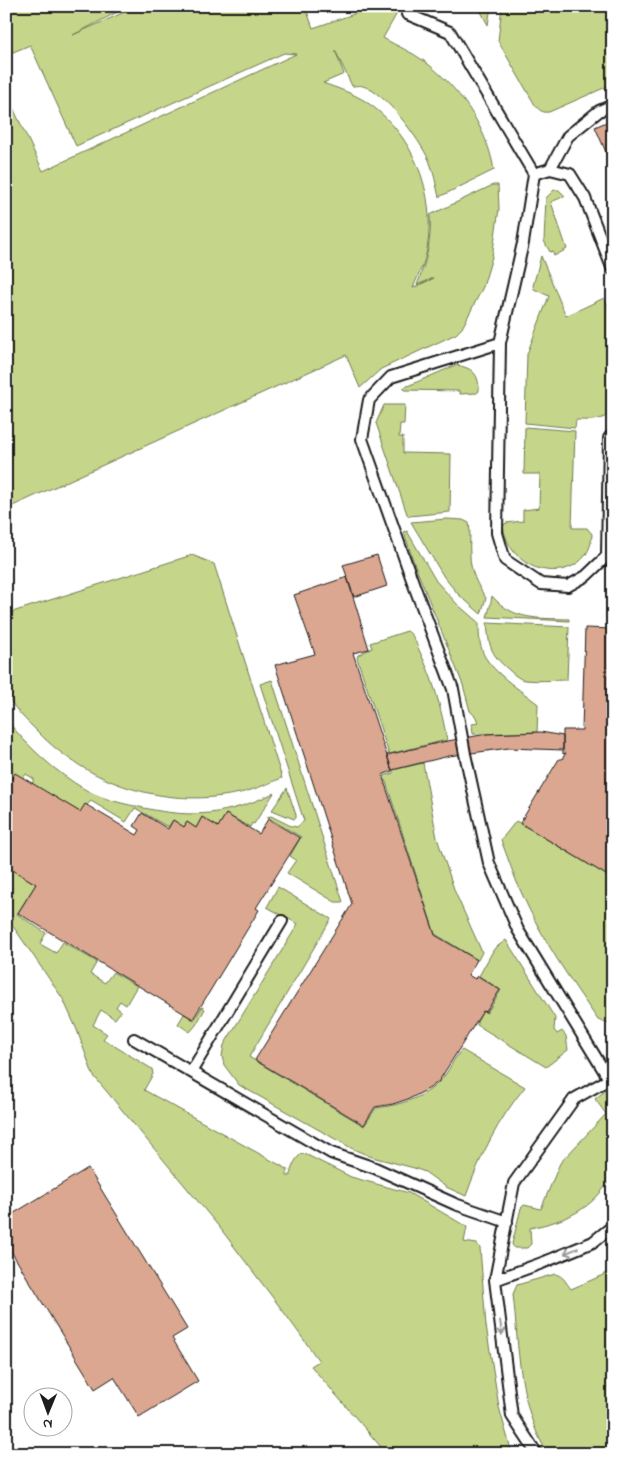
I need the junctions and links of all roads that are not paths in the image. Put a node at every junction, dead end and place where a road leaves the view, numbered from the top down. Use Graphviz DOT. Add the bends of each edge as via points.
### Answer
graph roads {
  1 [pos="407,14"];
  2 [pos="613,105"];
  3 [pos="550,168"];
  4 [pos="534,174"];
  5 [pos="613,270"];
  6 [pos="500,343"];
  7 [pos="613,434"];
  8 [pos="610,556"];
  9 [pos="282,922"];
  10 [pos="134,1039"];
  11 [pos="191,1072"];
  12 [pos="611,1078"];
  13 [pos="507,1222"];
  14 [pos="613,1226"];
  15 [pos="495,1280"];
  16 [pos="537,1454"];
  1 -- 4 [label="lane" via="450,32"];
  2 -- 3 [label="lane" via="568,136"];
  3 -- 4 [label="lane"];
  3 -- 5 [label="lane" via="570,174 585,198"];
  4 -- 6 [label="lane" via="523,243"];
  6 -- 8 [label="lane" via="497,533 505,560 541,584 568,586"];
  6 -- 12 [label="lane" via="391,378 369,400 362,439 454,689 489,863 518,930"];
  7 -- 8 [label="lane" via="609,438"];
  9 -- 11 [label="lane"];
  10 -- 11 [label="lane"];
  11 -- 13 [label="lane" via="330,1153"];
  12 -- 13 [label="lane" via="574,1099 514,1183"];
  13 -- 15 [label="lane"];
  14 -- 15 [label="lane, one-way" via="593,1242"];
  15 -- 16 [label="lane, one-way" via="512,1416"];
}
